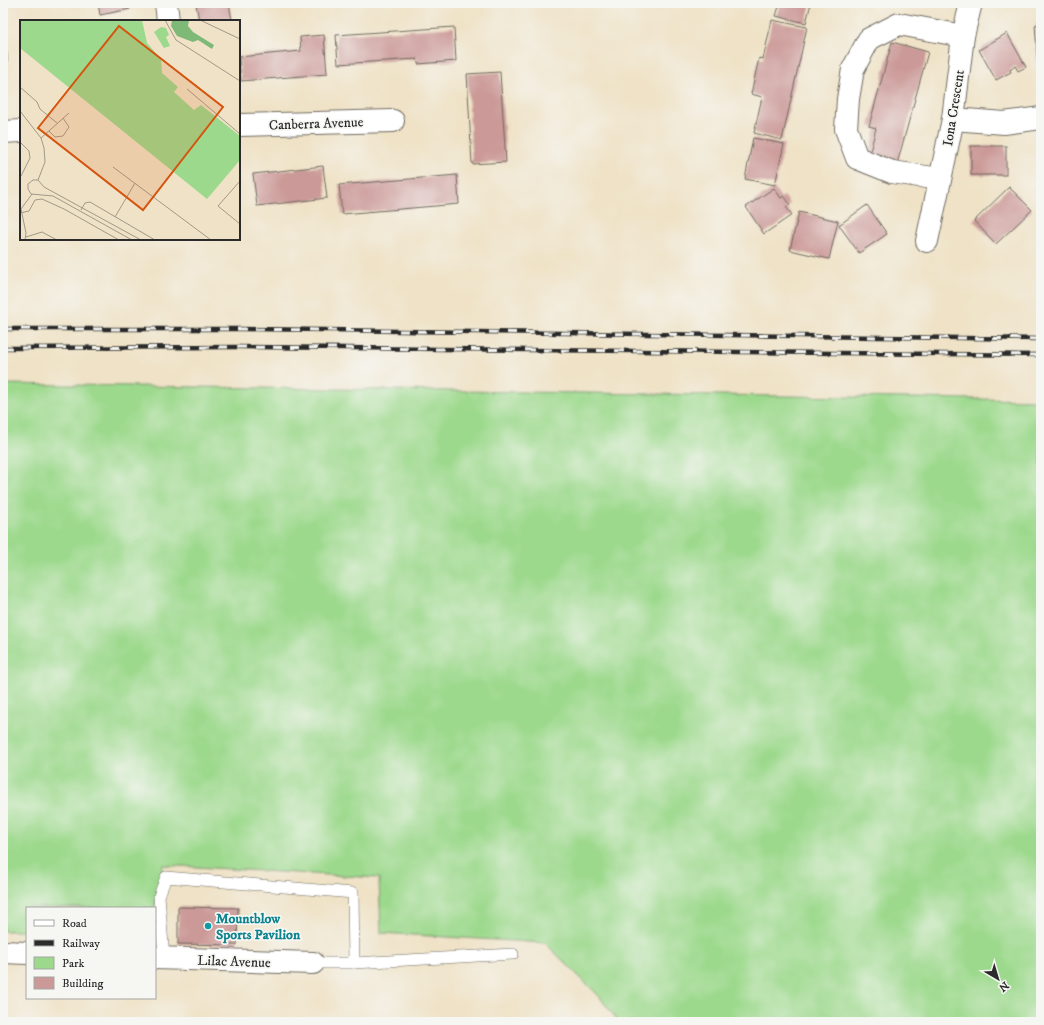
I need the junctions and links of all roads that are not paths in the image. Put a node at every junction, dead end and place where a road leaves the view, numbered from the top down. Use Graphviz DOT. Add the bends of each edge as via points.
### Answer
graph roads {
  1 [pos="166,3"];
  2 [pos="971,3"];
  3 [pos="168,20"];
  4 [pos="963,36"];
  5 [pos="1041,118"];
  6 [pos="953,119"];
  7 [pos="392,121"];
  8 [pos="240,125"];
  9 [pos="20,131"];
  10 [pos="3,132"];
  11 [pos="940,179"];
  12 [pos="927,241"];
  13 [pos="3,952"];
  14 [pos="26,953"];
  15 [pos="513,954"];
  16 [pos="160,958"];
  17 [pos="354,963"];
  18 [pos="313,964"];
  1 -- 3 [label="street"];
  2 -- 4 [label="street, Iona Crescent"];
  4 -- 6 [label="street, Iona Crescent"];
  4 -- 11 [label="street" via="899,24 869,39 853,69 848,99 846,129 857,158 892,172"];
  5 -- 6 [label="street" via="1004,123"];
  6 -- 11 [label="street, Iona Crescent"];
  7 -- 8 [label="street, Canberra Avenue"];
  9 -- 10 [label="street"];
  11 -- 12 [label="street, Iona Crescent"];
  13 -- 14 [label="street"];
  15 -- 17 [label="lane"];
  16 -- 17 [label="lane" via="159,896 166,877 353,893"];
  16 -- 18 [label="street, Lilac Avenue"];
  17 -- 18 [label="lane"];
}
